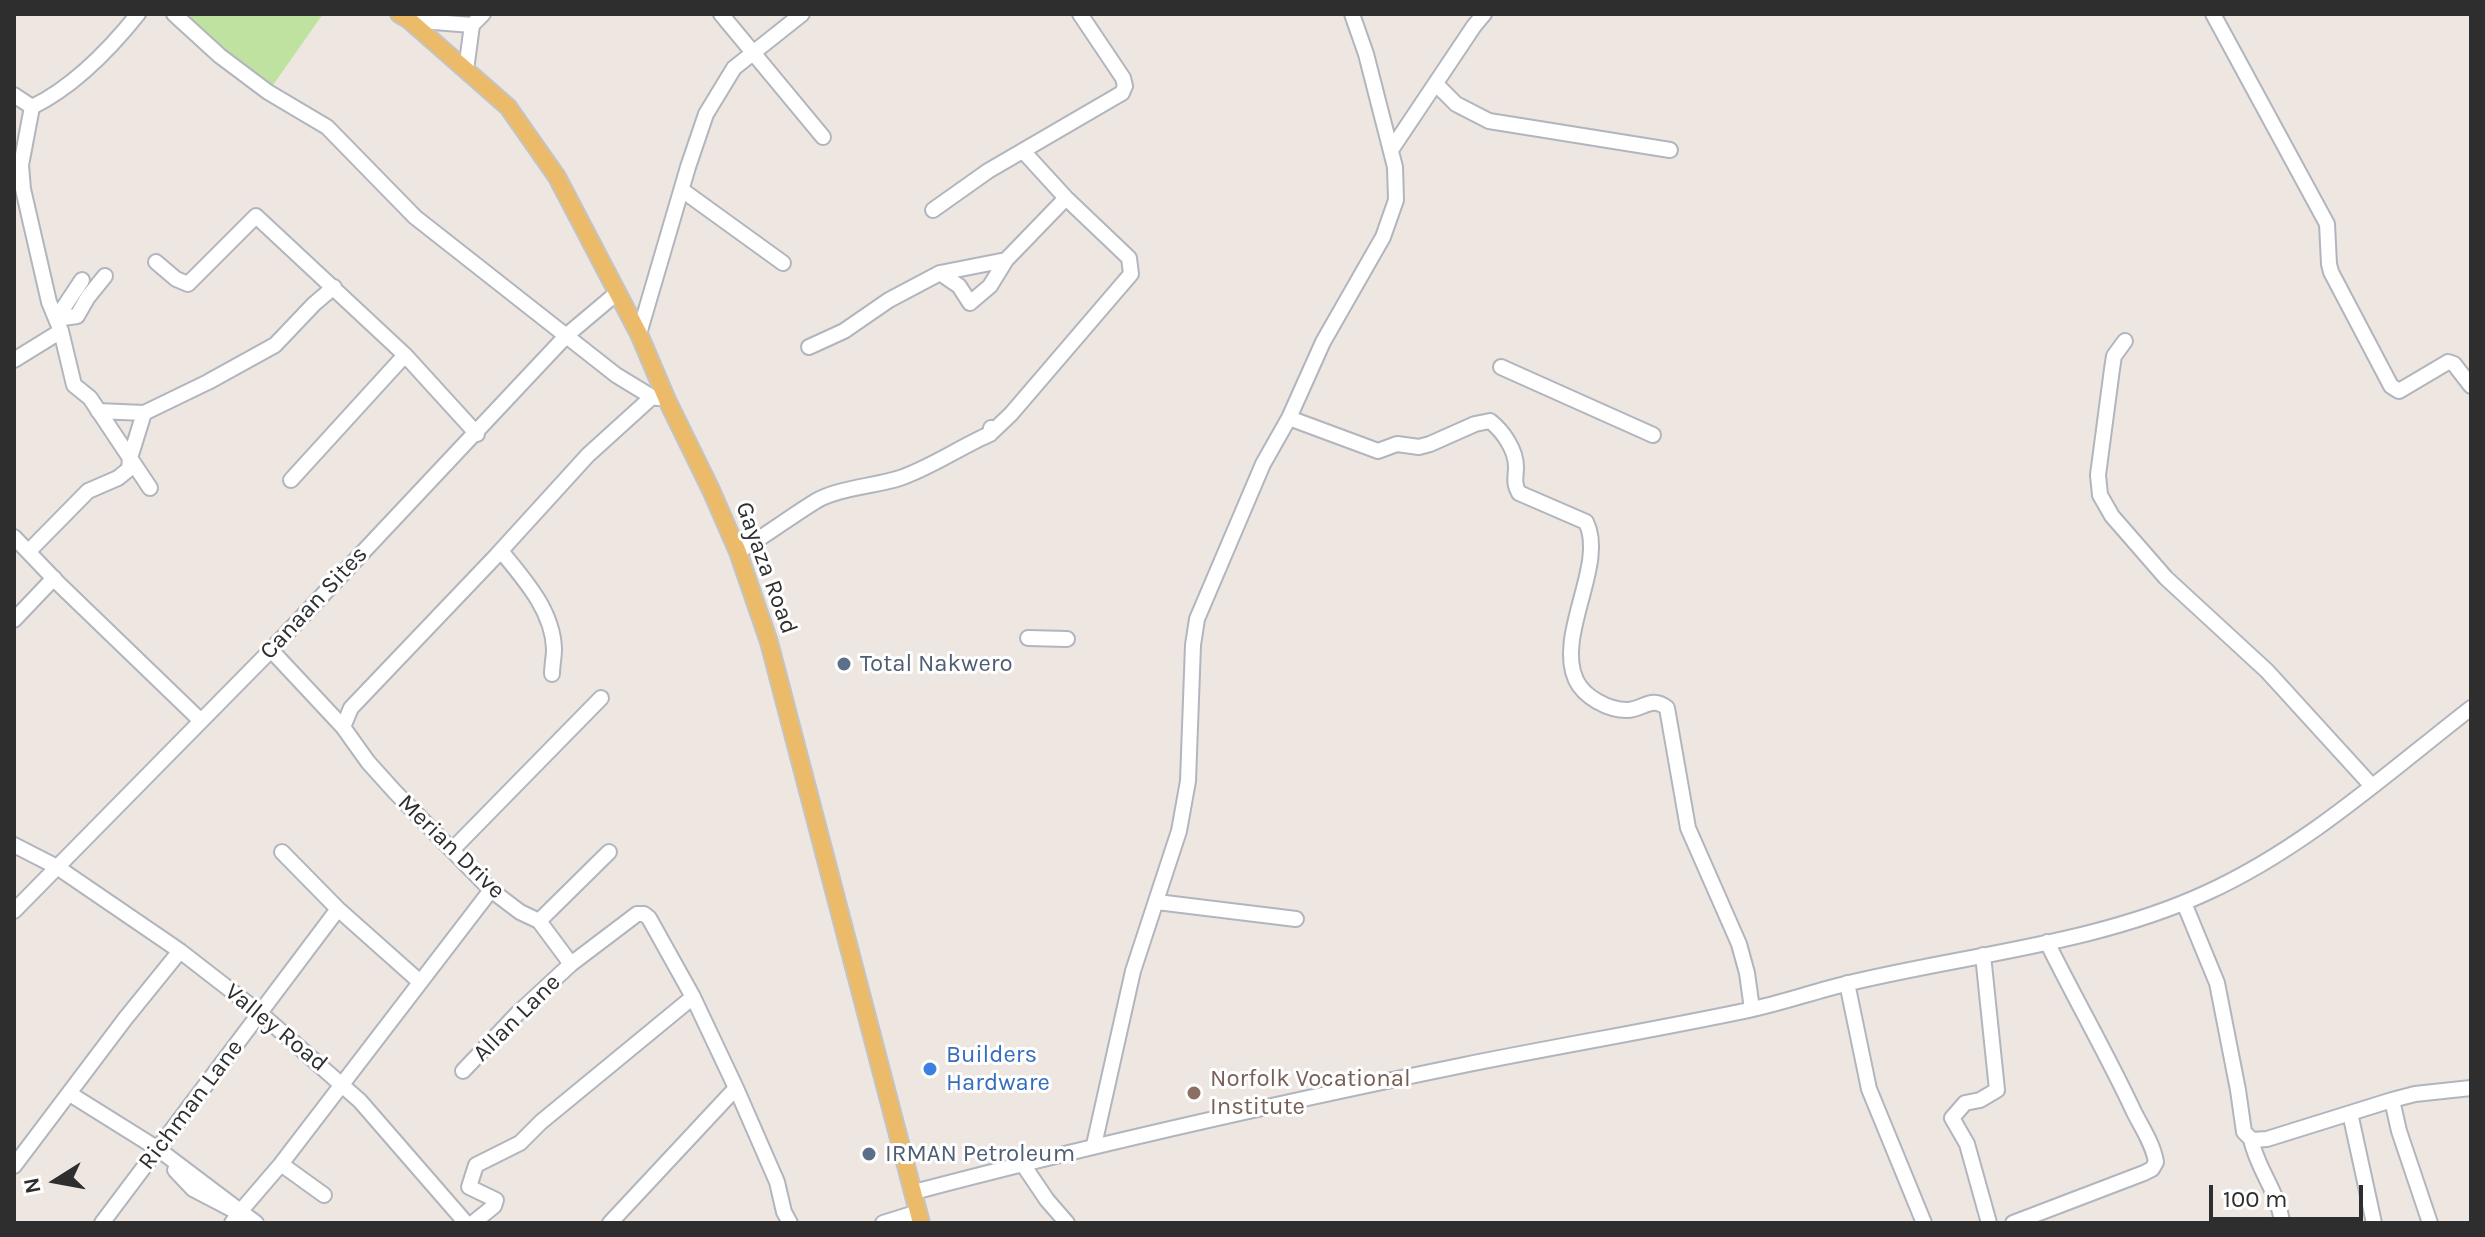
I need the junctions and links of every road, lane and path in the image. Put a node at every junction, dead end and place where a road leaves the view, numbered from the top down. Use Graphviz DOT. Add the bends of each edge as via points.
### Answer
graph roads {
  1 [pos="138,14"];
  2 [pos="174,14"];
  3 [pos="721,14"];
  4 [pos="802,14"];
  5 [pos="1080,14"];
  6 [pos="1352,14"];
  7 [pos="1484,14"];
  8 [pos="2213,14"];
  9 [pos="404,17"];
  10 [pos="478,19"];
  11 [pos="754,53"];
  12 [pos="466,70"];
  13 [pos="1436,84"];
  14 [pos="14,95"];
  15 [pos="32,107"];
  16 [pos="823,137"];
  17 [pos="1391,150"];
  18 [pos="1670,150"];
  19 [pos="1023,151"];
  20 [pos="682,190"];
  21 [pos="1066,198"];
  22 [pos="933,210"];
  23 [pos="1006,260"];
  24 [pos="156,262"];
  25 [pos="783,263"];
  26 [pos="940,273"];
  27 [pos="105,276"];
  28 [pos="82,280"];
  29 [pos="334,287"];
  30 [pos="618,292"];
  31 [pos="59,325"];
  32 [pos="639,334"];
  33 [pos="567,335"];
  34 [pos="2125,341"];
  35 [pos="809,347"];
  36 [pos="405,355"];
  37 [pos="14,360"];
  38 [pos="1501,367"];
  39 [pos="2471,386"];
  40 [pos="659,399"];
  41 [pos="98,411"];
  42 [pos="144,413"];
  43 [pos="1289,418"];
  44 [pos="477,434"];
  45 [pos="1653,435"];
  46 [pos="130,458"];
  47 [pos="291,480"];
  48 [pos="150,488"];
  49 [pos="14,537"];
  50 [pos="29,551"];
  51 [pos="501,551"];
  52 [pos="738,552"];
  53 [pos="54,578"];
  54 [pos="14,620"];
  55 [pos="1028,638"];
  56 [pos="1067,639"];
  57 [pos="271,650"];
  58 [pos="552,674"];
  59 [pos="601,698"];
  60 [pos="2471,708"];
  61 [pos="200,720"];
  62 [pos="343,727"];
  63 [pos="2371,785"];
  64 [pos="14,845"];
  65 [pos="452,850"];
  66 [pos="282,852"];
  67 [pos="609,852"];
  68 [pos="57,867"];
  69 [pos="491,890"];
  70 [pos="1157,902"];
  71 [pos="2184,903"];
  72 [pos="338,909"];
  73 [pos="14,911"];
  74 [pos="1296,919"];
  75 [pos="539,921"];
  76 [pos="2047,942"];
  77 [pos="180,951"];
  78 [pos="1983,955"];
  79 [pos="571,964"];
  80 [pos="420,982"];
  81 [pos="1847,983"];
  82 [pos="693,997"];
  83 [pos="1752,1009"];
  84 [pos="260,1013"];
  85 [pos="463,1071"];
  86 [pos="342,1083"];
  87 [pos="736,1088"];
  88 [pos="2471,1088"];
  89 [pos="70,1094"];
  90 [pos="2392,1100"];
  91 [pos="2350,1113"];
  92 [pos="2251,1139"];
  93 [pos="1094,1145"];
  94 [pos="158,1149"];
  95 [pos="1022,1163"];
  96 [pos="281,1164"];
  97 [pos="14,1166"];
  98 [pos="914,1192"];
  99 [pos="324,1195"];
  100 [pos="237,1215"];
  101 [pos="2051,1217"];
  102 [pos="920,1218"];
  103 [pos="103,1223"];
  104 [pos="256,1223"];
  105 [pos="466,1223"];
  106 [pos="473,1223"];
  107 [pos="610,1223"];
  108 [pos="790,1223"];
  109 [pos="883,1223"];
  110 [pos="1067,1223"];
  111 [pos="1924,1223"];
  112 [pos="1989,1223"];
  113 [pos="2013,1223"];
  114 [pos="2282,1223"];
  115 [pos="2374,1223"];
  116 [pos="2430,1223"];
  1 -- 15 [label="street" via="90,65"];
  2 -- 33 [label="street" via="268,92 327,127 415,217"];
  3 -- 11 [label="street"];
  4 -- 11 [label="street"];
  5 -- 19 [label="street" via="1125,86 1122,93"];
  6 -- 17 [label="street"];
  7 -- 13 [label="street"];
  8 -- 39 [label="street" via="2327,224 2331,272 2391,386 2399,391 2448,362"];
  9 -- 10 [label="street"];
  9 -- 12 [label="main road, Gayaza Road"];
  10 -- 12 [label="street"];
  11 -- 16 [label="street"];
  11 -- 20 [label="street" via="734,68 706,114"];
  12 -- 30 [label="main road, Gayaza Road" via="508,107 557,177"];
  13 -- 17 [label="street"];
  13 -- 18 [label="street" via="1456,104 1489,121"];
  14 -- 15 [label="street"];
  15 -- 31 [label="street" via="21,165 23,189"];
  17 -- 43 [label="street" via="1397,185 1392,214"];
  19 -- 21 [label="street"];
  19 -- 22 [label="street"];
  20 -- 25 [label="street"];
  20 -- 32 [label="street"];
  21 -- 23 [label="street"];
  21 -- 52 [label="street" via="1129,258 1131,274 1011,414 933,464 818,500"];
  23 -- 26 [label="street"];
  23 -- 26 [label="street" via="990,286 970,303 959,286"];
  24 -- 29 [label="street" via="188,284 256,216"];
  26 -- 35 [label="street"];
  27 -- 31 [label="street" via="77,316"];
  28 -- 31 [label="street"];
  29 -- 36 [label="street"];
  29 -- 42 [label="street" via="275,345"];
  30 -- 32 [label="main road, Gayaza Road"];
  30 -- 33 [label="street, Canaan Sites"];
  31 -- 37 [label="street"];
  31 -- 41 [label="street" via="74,386"];
  32 -- 40 [label="main road, Gayaza Road"];
  33 -- 40 [label="street" via="616,375"];
  33 -- 44 [label="street, Canaan Sites"];
  34 -- 63 [label="street" via="2114,356 2100,495 2166,578 2267,671"];
  36 -- 44 [label="street"];
  36 -- 47 [label="street"];
  38 -- 45 [label="street"];
  40 -- 51 [label="street" via="588,455"];
  40 -- 52 [label="main road, Gayaza Road"];
  41 -- 42 [label="street"];
  41 -- 46 [label="street"];
  42 -- 46 [label="street"];
  43 -- 70 [label="street" via="1263,464 1197,619 1186,792"];
  43 -- 83 [label="street" via="1378,451 1397,444 1419,447 1490,421 1513,452 1519,493 1586,522 1591,551 1572,648 1574,675 1582,690 1608,706 1630,710 1652,702 1667,708 1688,828 1739,944"];
  44 -- 57 [label="street, Canaan Sites"];
  46 -- 48 [label="street"];
  46 -- 50 [label="street" via="129,469 88,491"];
  49 -- 50 [label="street"];
  50 -- 53 [label="street"];
  51 -- 58 [label="street" via="545,612 554,648"];
  51 -- 62 [label="street" via="351,708"];
  52 -- 98 [label="main road, Gayaza Road" via="769,642"];
  53 -- 54 [label="street"];
  53 -- 61 [label="street"];
  55 -- 56 [label="street"];
  57 -- 61 [label="street, Canaan Sites"];
  57 -- 62 [label="street, Merian Drive"];
  59 -- 65 [label="street"];
  60 -- 63 [label="street"];
  61 -- 68 [label="street, Canaan Sites"];
  62 -- 65 [label="street, Merian Drive" via="368,762"];
  63 -- 71 [label="street" via="2276,857"];
  64 -- 68 [label="street, Valley Road"];
  65 -- 69 [label="street, Merian Drive"];
  66 -- 72 [label="street"];
  67 -- 75 [label="street"];
  68 -- 73 [label="street, Canaan Sites"];
  68 -- 77 [label="street, Valley Road"];
  69 -- 75 [label="street, Merian Drive"];
  69 -- 80 [label="street"];
  70 -- 74 [label="street"];
  70 -- 93 [label="street" via="1133,971"];
  71 -- 76 [label="street"];
  71 -- 92 [label="street" via="2217,983 2244,1132"];
  72 -- 80 [label="street"];
  72 -- 84 [label="street, Richman Lane"];
  75 -- 79 [label="street, Merian Drive"];
  76 -- 78 [label="street"];
  76 -- 101 [label="street" via="2110,1059 2156,1162 2152,1169"];
  77 -- 84 [label="street, Valley Road"];
  77 -- 89 [label="street"];
  78 -- 81 [label="street"];
  78 -- 112 [label="street" via="1997,1090 1965,1103 1952,1118 1967,1144"];
  79 -- 82 [label="street" via="644,914"];
  79 -- 85 [label="street, Allan Lane"];
  80 -- 86 [label="street"];
  81 -- 83 [label="street"];
  81 -- 111 [label="street" via="1869,1089"];
  82 -- 87 [label="street"];
  82 -- 106 [label="street" via="520,1143 476,1165 469,1187 496,1200"];
  83 -- 93 [label="street"];
  84 -- 86 [label="street, Valley Road"];
  84 -- 94 [label="street, Richman Lane"];
  86 -- 96 [label="street"];
  86 -- 105 [label="street, Valley Road"];
  87 -- 107 [label="street"];
  87 -- 108 [label="street"];
  88 -- 90 [label="street"];
  89 -- 94 [label="street"];
  89 -- 97 [label="street"];
  90 -- 91 [label="street"];
  90 -- 116 [label="street"];
  91 -- 92 [label="street" via="2267,1139"];
  91 -- 115 [label="street"];
  92 -- 114 [label="street" via="2280,1206"];
  93 -- 95 [label="street"];
  94 -- 100 [label="street"];
  94 -- 103 [label="street, Richman Lane"];
  95 -- 98 [label="street"];
  95 -- 110 [label="street"];
  96 -- 99 [label="street"];
  96 -- 100 [label="street"];
  98 -- 102 [label="main road, Gayaza Road"];
  100 -- 103 [label="street" via="193,1189 158,1153"];
  100 -- 104 [label="street"];
  101 -- 113 [label="street"];
  102 -- 109 [label="street"];
}
